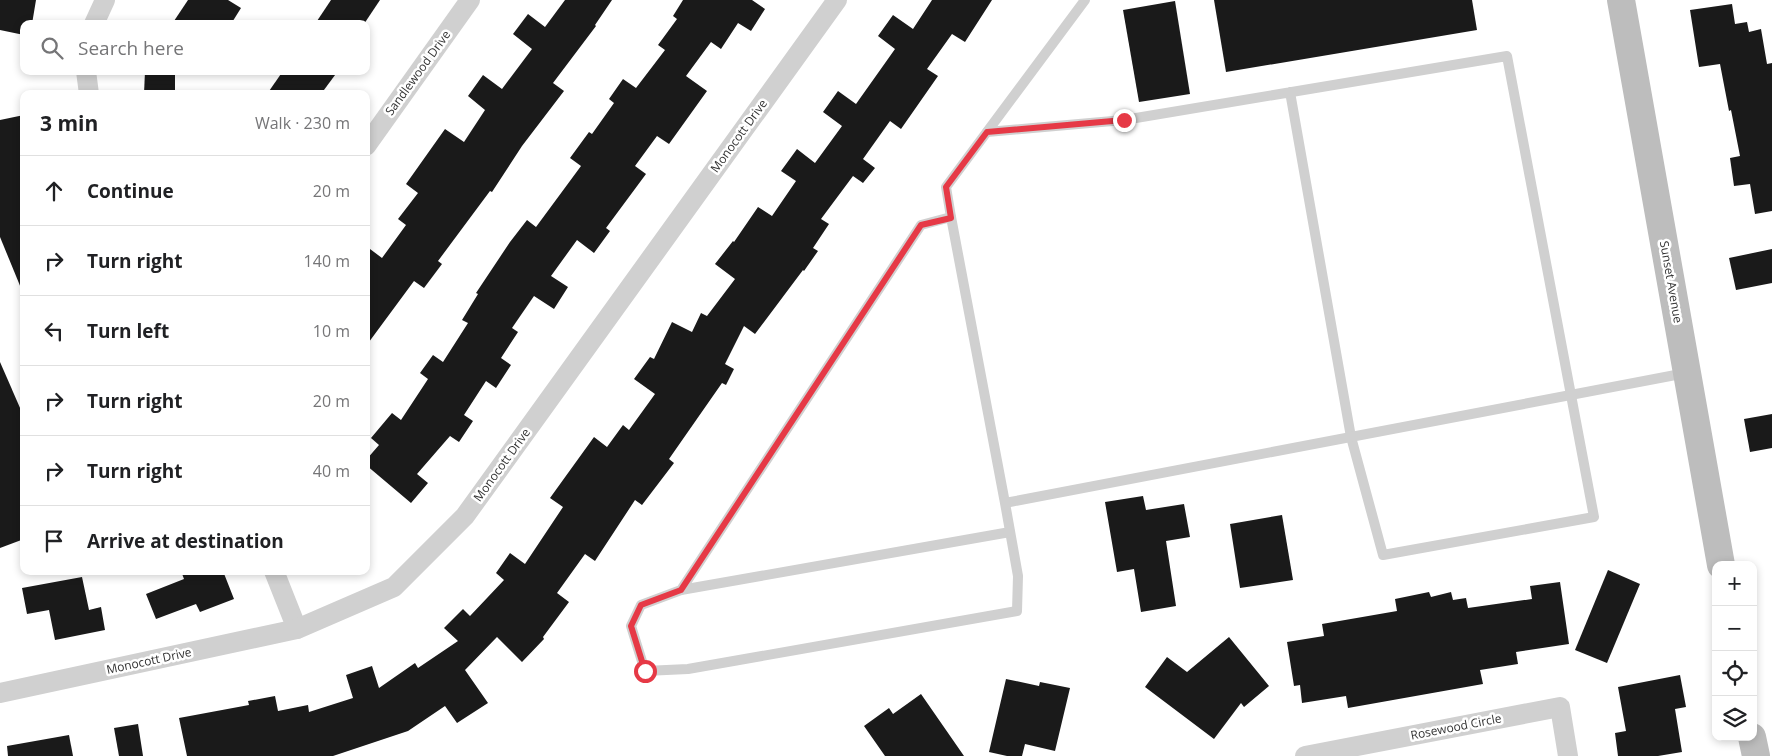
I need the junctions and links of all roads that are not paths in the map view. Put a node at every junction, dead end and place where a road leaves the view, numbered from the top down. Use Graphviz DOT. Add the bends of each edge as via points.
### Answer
graph roads {
  1 [pos="105,0"];
  2 [pos="470,0"];
  3 [pos="837,0"];
  4 [pos="1085,0"];
  5 [pos="1621,0"];
  6 [pos="96,20"];
  7 [pos="87,75"];
  8 [pos="88,90"];
  9 [pos="1290,92"];
  10 [pos="987,132"];
  11 [pos="370,140"];
  12 [pos="951,218"];
  13 [pos="1687,372"];
  14 [pos="1570,395"];
  15 [pos="1351,437"];
  16 [pos="1005,503"];
  17 [pos="1010,532"];
  18 [pos="1721,561"];
  19 [pos="276,575"];
  20 [pos="681,590"];
  21 [pos="297,629"];
  22 [pos="0,693"];
  23 [pos="1753,741"];
  24 [pos="1304,756"];
  25 [pos="1568,756"];
  26 [pos="1756,756"];
  1 -- 6 [label="street"];
  2 -- 11 [label="street, Sandlewood Drive"];
  3 -- 21 [label="street, Monocott Drive" via="465,516 394,587"];
  4 -- 10 [label="lane"];
  5 -- 13 [label="main road, Sunset Avenue"];
  7 -- 8 [label="street"];
  9 -- 10 [label="lane" via="1124,120"];
  9 -- 14 [label="lane" via="1507,56"];
  9 -- 15 [label="lane"];
  10 -- 12 [label="lane" via="946,187"];
  12 -- 16 [label="lane"];
  12 -- 20 [label="lane" via="921,225"];
  13 -- 14 [label="lane"];
  13 -- 18 [label="main road, Sunset Avenue"];
  14 -- 15 [label="lane"];
  14 -- 15 [label="lane" via="1594,518 1383,555"];
  15 -- 16 [label="lane"];
  16 -- 17 [label="lane"];
  17 -- 20 [label="lane"];
  17 -- 20 [label="lane" via="1018,576 1017,611 688,670 645,671 631,626 634,619 641,605"];
  19 -- 21 [label="street"];
  21 -- 22 [label="street, Monocott Drive"];
  23 -- 26 [label="main road"];
  24 -- 25 [label="street, Rosewood Circle" via="1560,707"];
}
